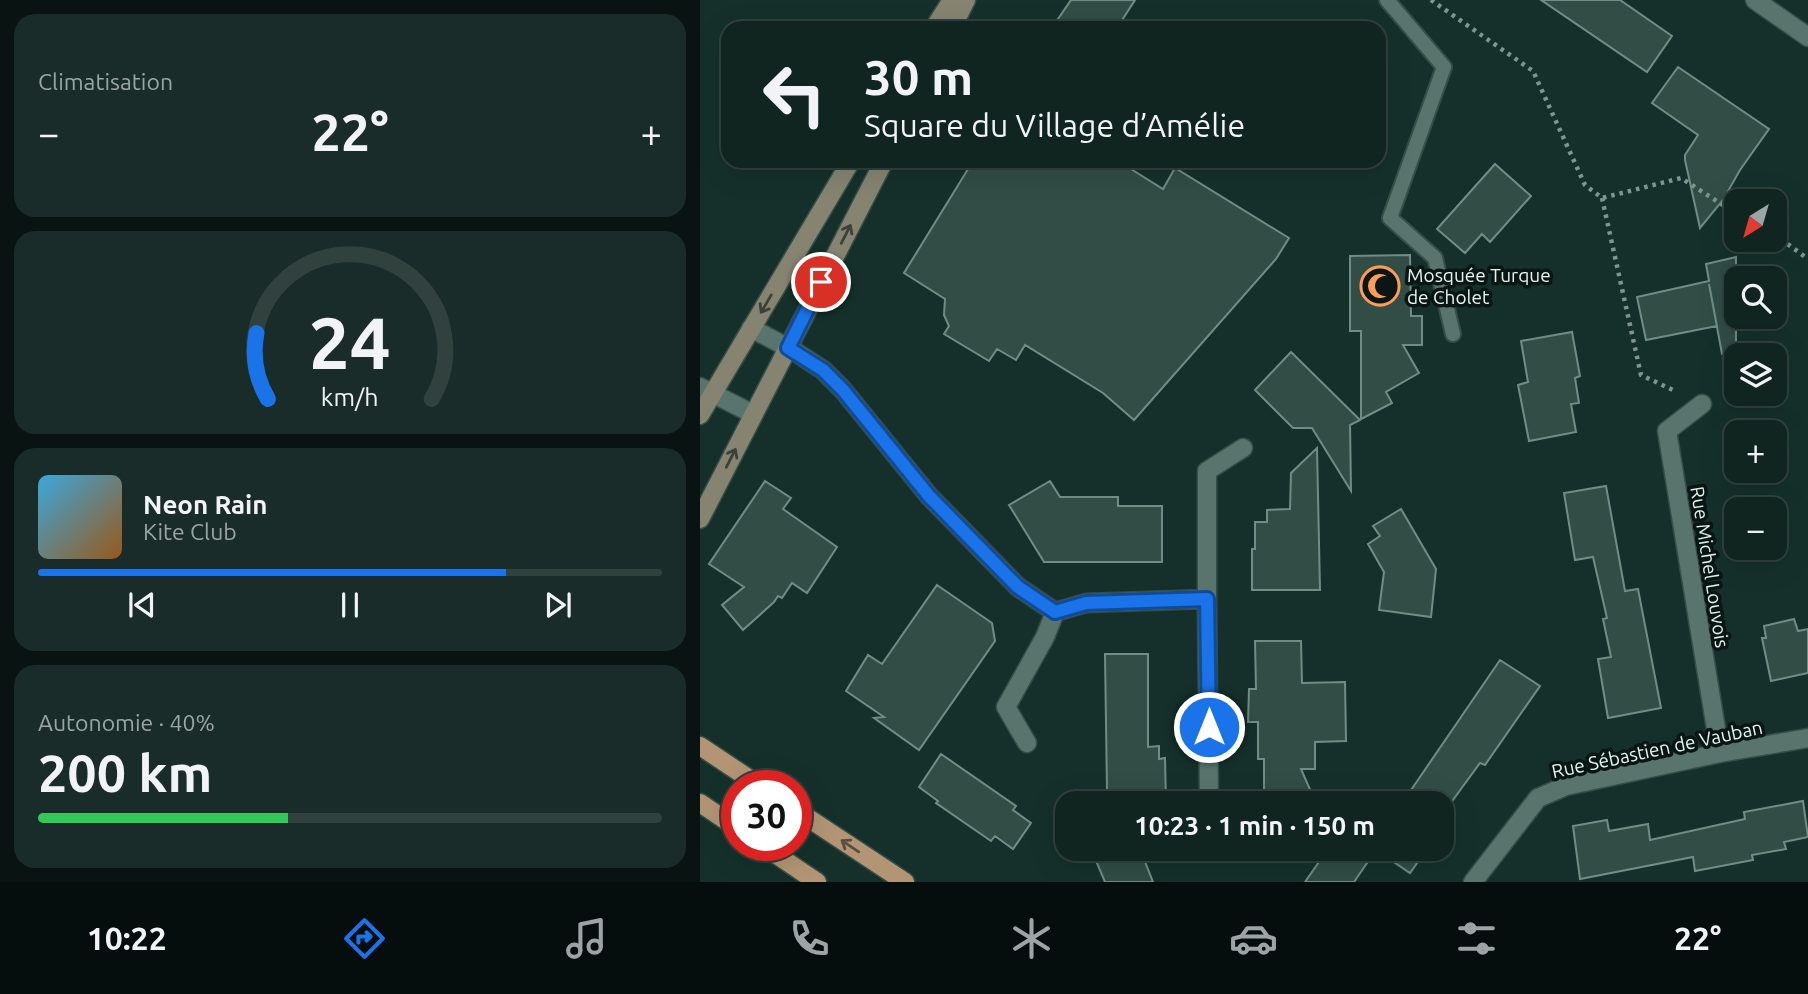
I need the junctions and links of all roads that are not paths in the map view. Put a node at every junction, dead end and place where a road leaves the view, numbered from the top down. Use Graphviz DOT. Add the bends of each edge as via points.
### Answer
graph roads {
  1 [pos="952,0"];
  2 [pos="966,0"];
  3 [pos="1387,0"];
  4 [pos="1755,0"];
  5 [pos="938,21"];
  6 [pos="956,21"];
  7 [pos="1808,37"];
  8 [pos="847,168"];
  9 [pos="880,168"];
  10 [pos="751,328"];
  11 [pos="1453,334"];
  12 [pos="788,348"];
  13 [pos="706,391"];
  14 [pos="1702,404"];
  15 [pos="754,414"];
  16 [pos="700,415"];
  17 [pos="1242,448"];
  18 [pos="700,519"];
  19 [pos="1207,599"];
  20 [pos="1055,612"];
  21 [pos="1808,738"];
  22 [pos="1027,743"];
  23 [pos="700,746"];
  24 [pos="1720,753"];
  25 [pos="736,770"];
  26 [pos="1209,791"];
  27 [pos="700,803"];
  28 [pos="721,817"];
  29 [pos="812,821"];
  30 [pos="786,861"];
  31 [pos="817,882"];
  32 [pos="905,882"];
  33 [pos="1473,882"];
  1 -- 5 [label="main road"];
  2 -- 6 [label="main road"];
  3 -- 11 [label="lane" via="1444,67 1390,218 1435,258"];
  4 -- 7 [label="street"];
  8 -- 10 [label="main road, one-way"];
  12 -- 9 [label="main road, one-way"];
  10 -- 12 [label="street"];
  10 -- 13 [label="main road"];
  12 -- 15 [label="main road"];
  12 -- 20 [label="street" via="823,370 929,496 1018,587"];
  13 -- 15 [label="street"];
  13 -- 16 [label="main road"];
  14 -- 24 [label="street, Rue Michel Louvois" via="1667,431"];
  18 -- 15 [label="main road, one-way"];
  17 -- 19 [label="street" via="1207,471"];
  19 -- 20 [label="street" via="1086,603"];
  19 -- 26 [label="street"];
  20 -- 22 [label="street" via="1006,707"];
  21 -- 24 [label="street, Rue Sébastien de Vauban"];
  23 -- 25 [label="main road"];
  24 -- 33 [label="street, Rue Sébastien de Vauban" via="1566,786 1538,798"];
  27 -- 28 [label="main road"];
  32 -- 29 [label="main road, one-way"];
  30 -- 31 [label="main road"];
}
